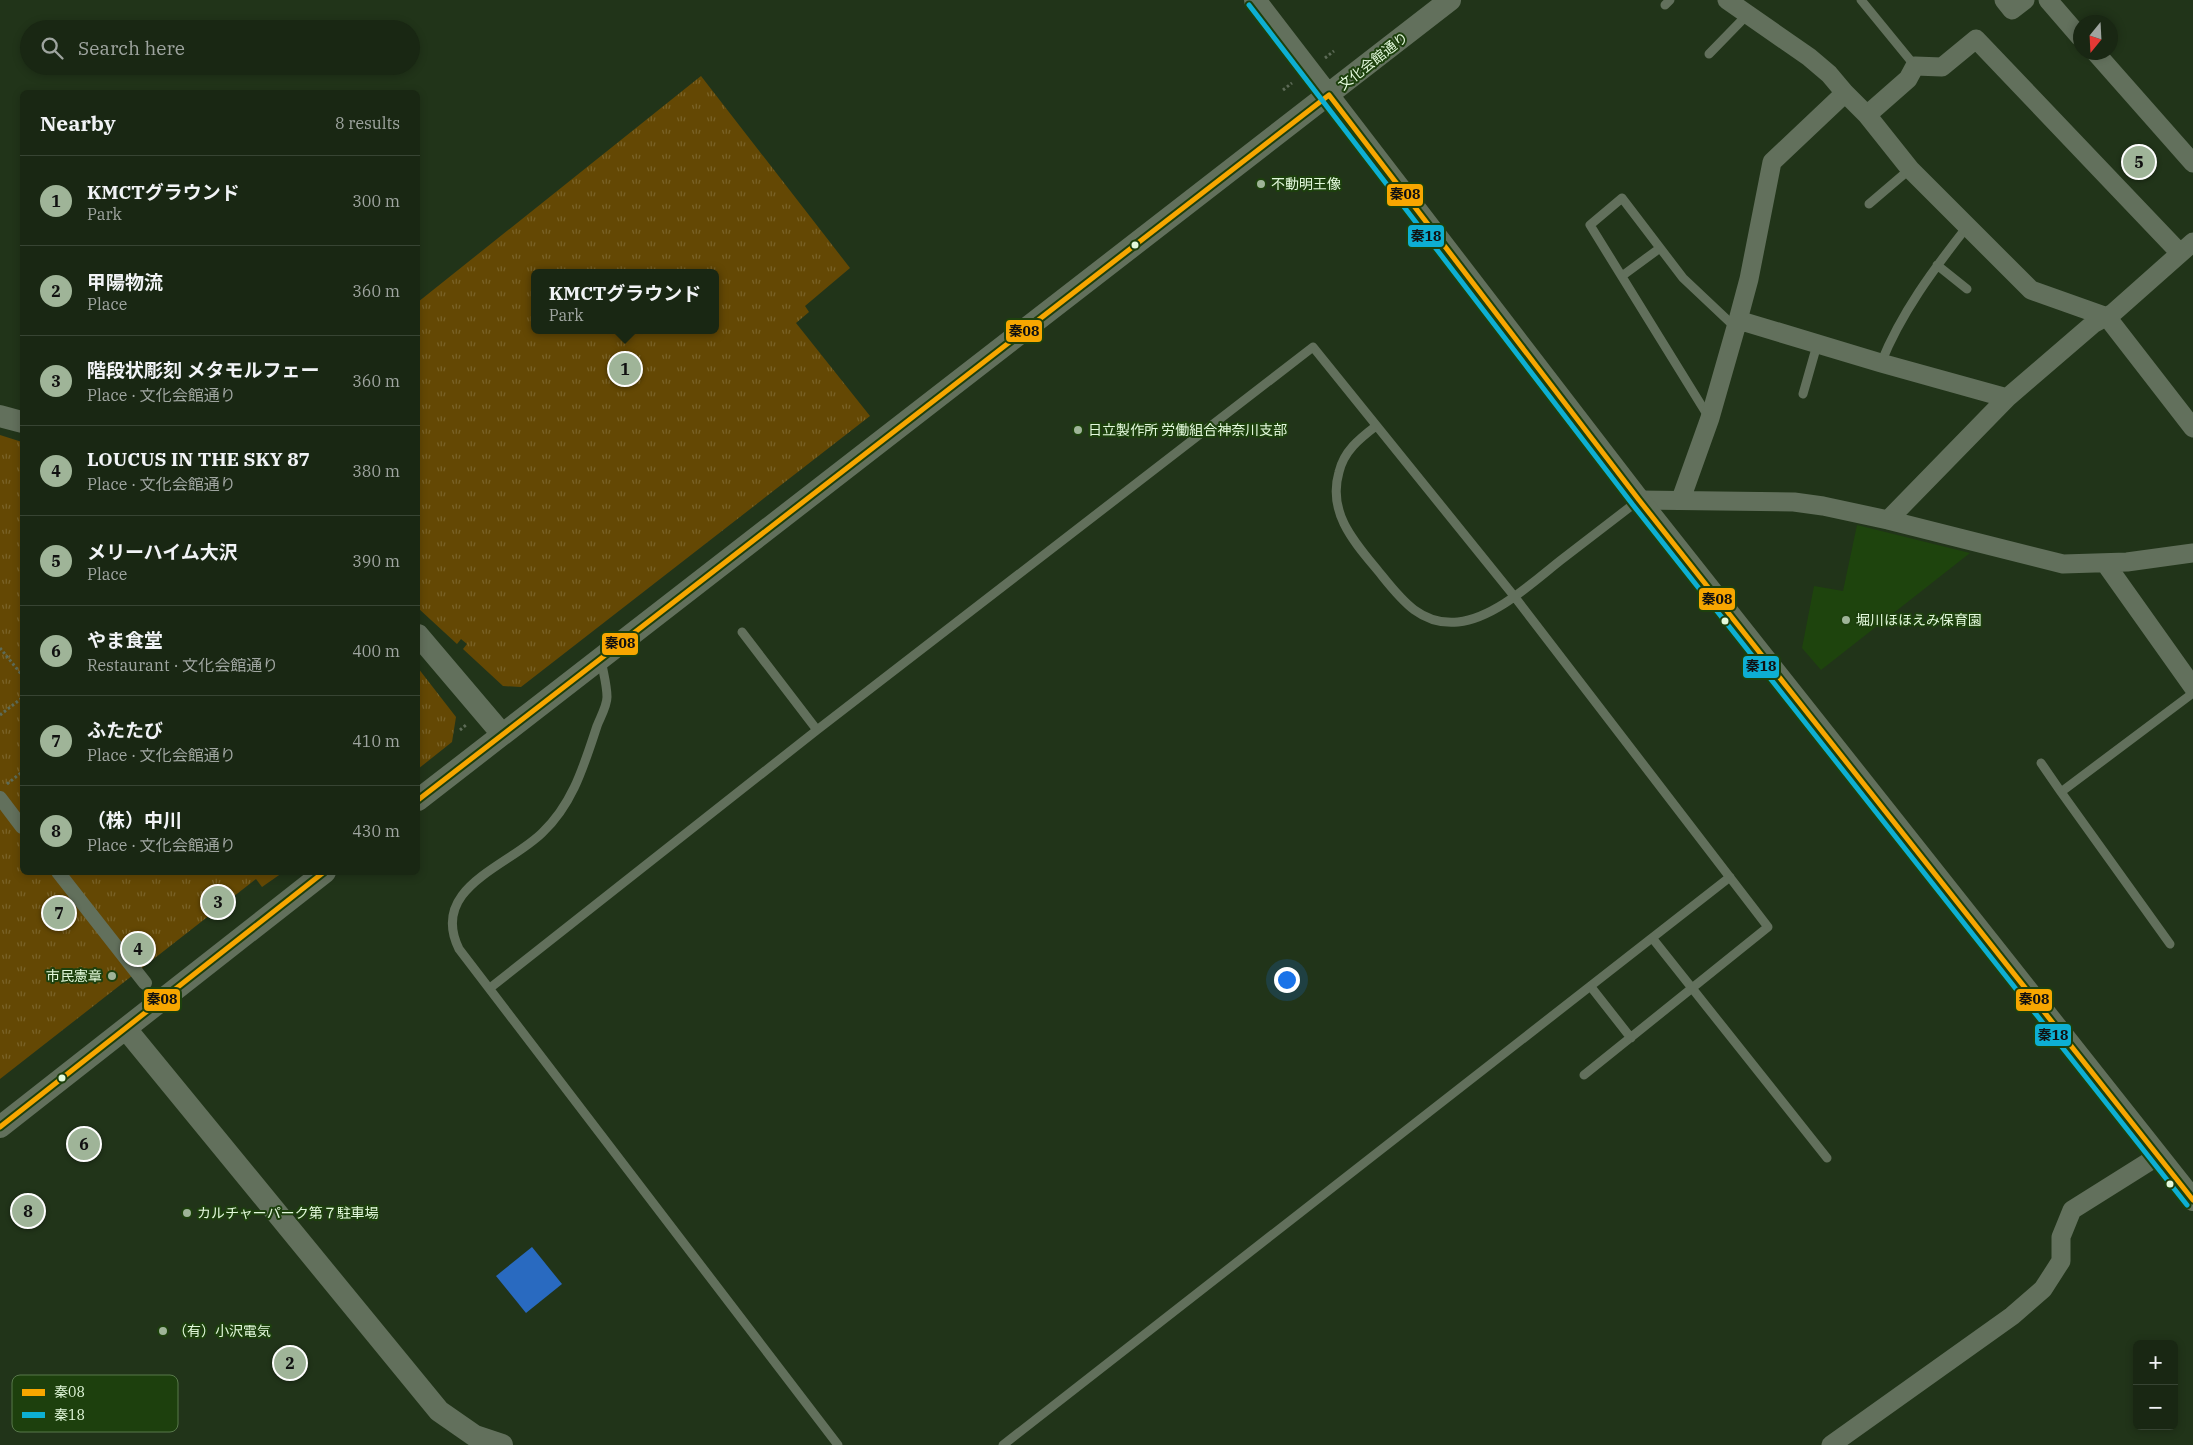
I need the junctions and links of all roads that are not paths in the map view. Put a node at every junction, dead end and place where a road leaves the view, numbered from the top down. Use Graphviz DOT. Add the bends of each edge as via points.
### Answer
graph roads {
  1 [pos="1255,0"];
  2 [pos="1450,0"];
  3 [pos="1727,0"];
  4 [pos="1860,0"];
  5 [pos="2004,0"];
  6 [pos="2025,0"];
  7 [pos="2048,0"];
  8 [pos="1747,15"];
  9 [pos="2073,29"];
  10 [pos="1709,54"];
  11 [pos="2101,60"];
  12 [pos="1915,66"];
  13 [pos="1845,93"];
  14 [pos="1329,95"];
  15 [pos="1867,115"];
  16 [pos="2193,163"];
  17 [pos="1910,169"];
  18 [pos="1869,204"];
  19 [pos="1966,228"];
  20 [pos="2186,247"];
  21 [pos="1660,248"];
  22 [pos="1937,266"];
  23 [pos="1622,276"];
  24 [pos="1967,289"];
  25 [pos="2107,317"];
  26 [pos="1737,324"];
  27 [pos="1817,344"];
  28 [pos="1882,363"];
  29 [pos="1803,394"];
  30 [pos="2007,398"];
  31 [pos="0,416"];
  32 [pos="1710,418"];
  33 [pos="20,421"];
  34 [pos="1376,426"];
  35 [pos="2193,428"];
  36 [pos="1681,499"];
  37 [pos="1639,500"];
  38 [pos="1888,520"];
  39 [pos="2193,553"];
  40 [pos="2105,563"];
  41 [pos="1514,596"];
  42 [pos="742,632"];
  43 [pos="420,637"];
  44 [pos="601,659"];
  45 [pos="2193,687"];
  46 [pos="2193,693"];
  47 [pos="817,730"];
  48 [pos="502,734"];
  49 [pos="2041,763"];
  50 [pos="2061,792"];
  51 [pos="0,798"];
  52 [pos="420,798"];
  53 [pos="20,824"];
  54 [pos="60,875"];
  55 [pos="321,875"];
  56 [pos="1730,878"];
  57 [pos="1653,940"];
  58 [pos="2170,944"];
  59 [pos="146,983"];
  60 [pos="1591,987"];
  61 [pos="490,988"];
  62 [pos="1692,988"];
  63 [pos="126,1029"];
  64 [pos="1631,1038"];
  65 [pos="1584,1076"];
  66 [pos="0,1127"];
  67 [pos="2158,1156"];
  68 [pos="1827,1158"];
  69 [pos="2193,1200"];
  70 [pos="502,1445"];
  71 [pos="838,1445"];
  72 [pos="1003,1445"];
  73 [pos="1831,1445"];
  1 -- 14 [label="street"];
  2 -- 14 [label="street, 文化会館通り"];
  3 -- 8 [label="street"];
  4 -- 12 [label="lane"];
  5 -- 6 [label="street" via="2012,10"];
  7 -- 9 [label="street"];
  8 -- 10 [label="lane"];
  8 -- 13 [label="street" via="1809,57"];
  11 -- 16 [label="street"];
  12 -- 15 [label="street" via="1908,79"];
  12 -- 20 [label="street" via="1942,67 1976,39"];
  13 -- 15 [label="street"];
  13 -- 26 [label="street" via="1772,162"];
  14 -- 37 [label="street"];
  14 -- 44 [label="street, 文化会館通り"];
  15 -- 17 [label="street"];
  17 -- 18 [label="lane"];
  17 -- 19 [label="street"];
  19 -- 22 [label="lane"];
  19 -- 25 [label="street" via="2031,290"];
  20 -- 25 [label="street"];
  21 -- 23 [label="lane"];
  21 -- 23 [label="lane" via="1622,198 1590,225"];
  21 -- 26 [label="lane" via="1683,278"];
  22 -- 24 [label="lane"];
  22 -- 28 [label="lane" via="1892,337"];
  23 -- 32 [label="lane"];
  25 -- 30 [label="street" via="2093,324"];
  25 -- 35 [label="street"];
  26 -- 27 [label="street"];
  26 -- 32 [label="street"];
  27 -- 28 [label="street"];
  27 -- 29 [label="lane"];
  28 -- 30 [label="street"];
  30 -- 38 [label="street"];
  31 -- 33 [label="street"];
  32 -- 36 [label="street"];
  34 -- 41 [label="lane"];
  34 -- 41 [label="lane" via="1344,456 1338,473 1339,511 1349,536 1406,604 1420,614 1439,620 1474,619"];
  34 -- 47 [label="lane" via="1313,347"];
  36 -- 37 [label="street"];
  36 -- 38 [label="street" via="1794,502"];
  37 -- 41 [label="lane"];
  37 -- 67 [label="street"];
  38 -- 40 [label="street" via="2062,564"];
  39 -- 40 [label="street"];
  40 -- 45 [label="street"];
  41 -- 56 [label="lane"];
  42 -- 47 [label="lane"];
  43 -- 48 [label="street"];
  44 -- 48 [label="street, 文化会館通り"];
  44 -- 61 [label="lane" via="607,699 576,787 561,812 541,834 467,887 453,910 451,934 459,950"];
  46 -- 50 [label="lane"];
  47 -- 61 [label="lane"];
  48 -- 52 [label="street, 文化会館通り"];
  49 -- 50 [label="lane"];
  50 -- 58 [label="lane"];
  51 -- 53 [label="street"];
  54 -- 59 [label="street"];
  55 -- 63 [label="street"];
  56 -- 57 [label="lane"];
  56 -- 62 [label="lane" via="1768,926"];
  57 -- 60 [label="lane"];
  57 -- 62 [label="lane"];
  60 -- 64 [label="lane"];
  60 -- 72 [label="lane"];
  61 -- 71 [label="lane"];
  62 -- 64 [label="lane"];
  62 -- 68 [label="lane"];
  63 -- 66 [label="street"];
  63 -- 70 [label="street" via="439,1411 475,1436"];
  64 -- 65 [label="lane"];
  67 -- 69 [label="street"];
  67 -- 73 [label="street" via="2072,1210 2061,1237 2060,1261 2043,1289 2012,1316"];
}
